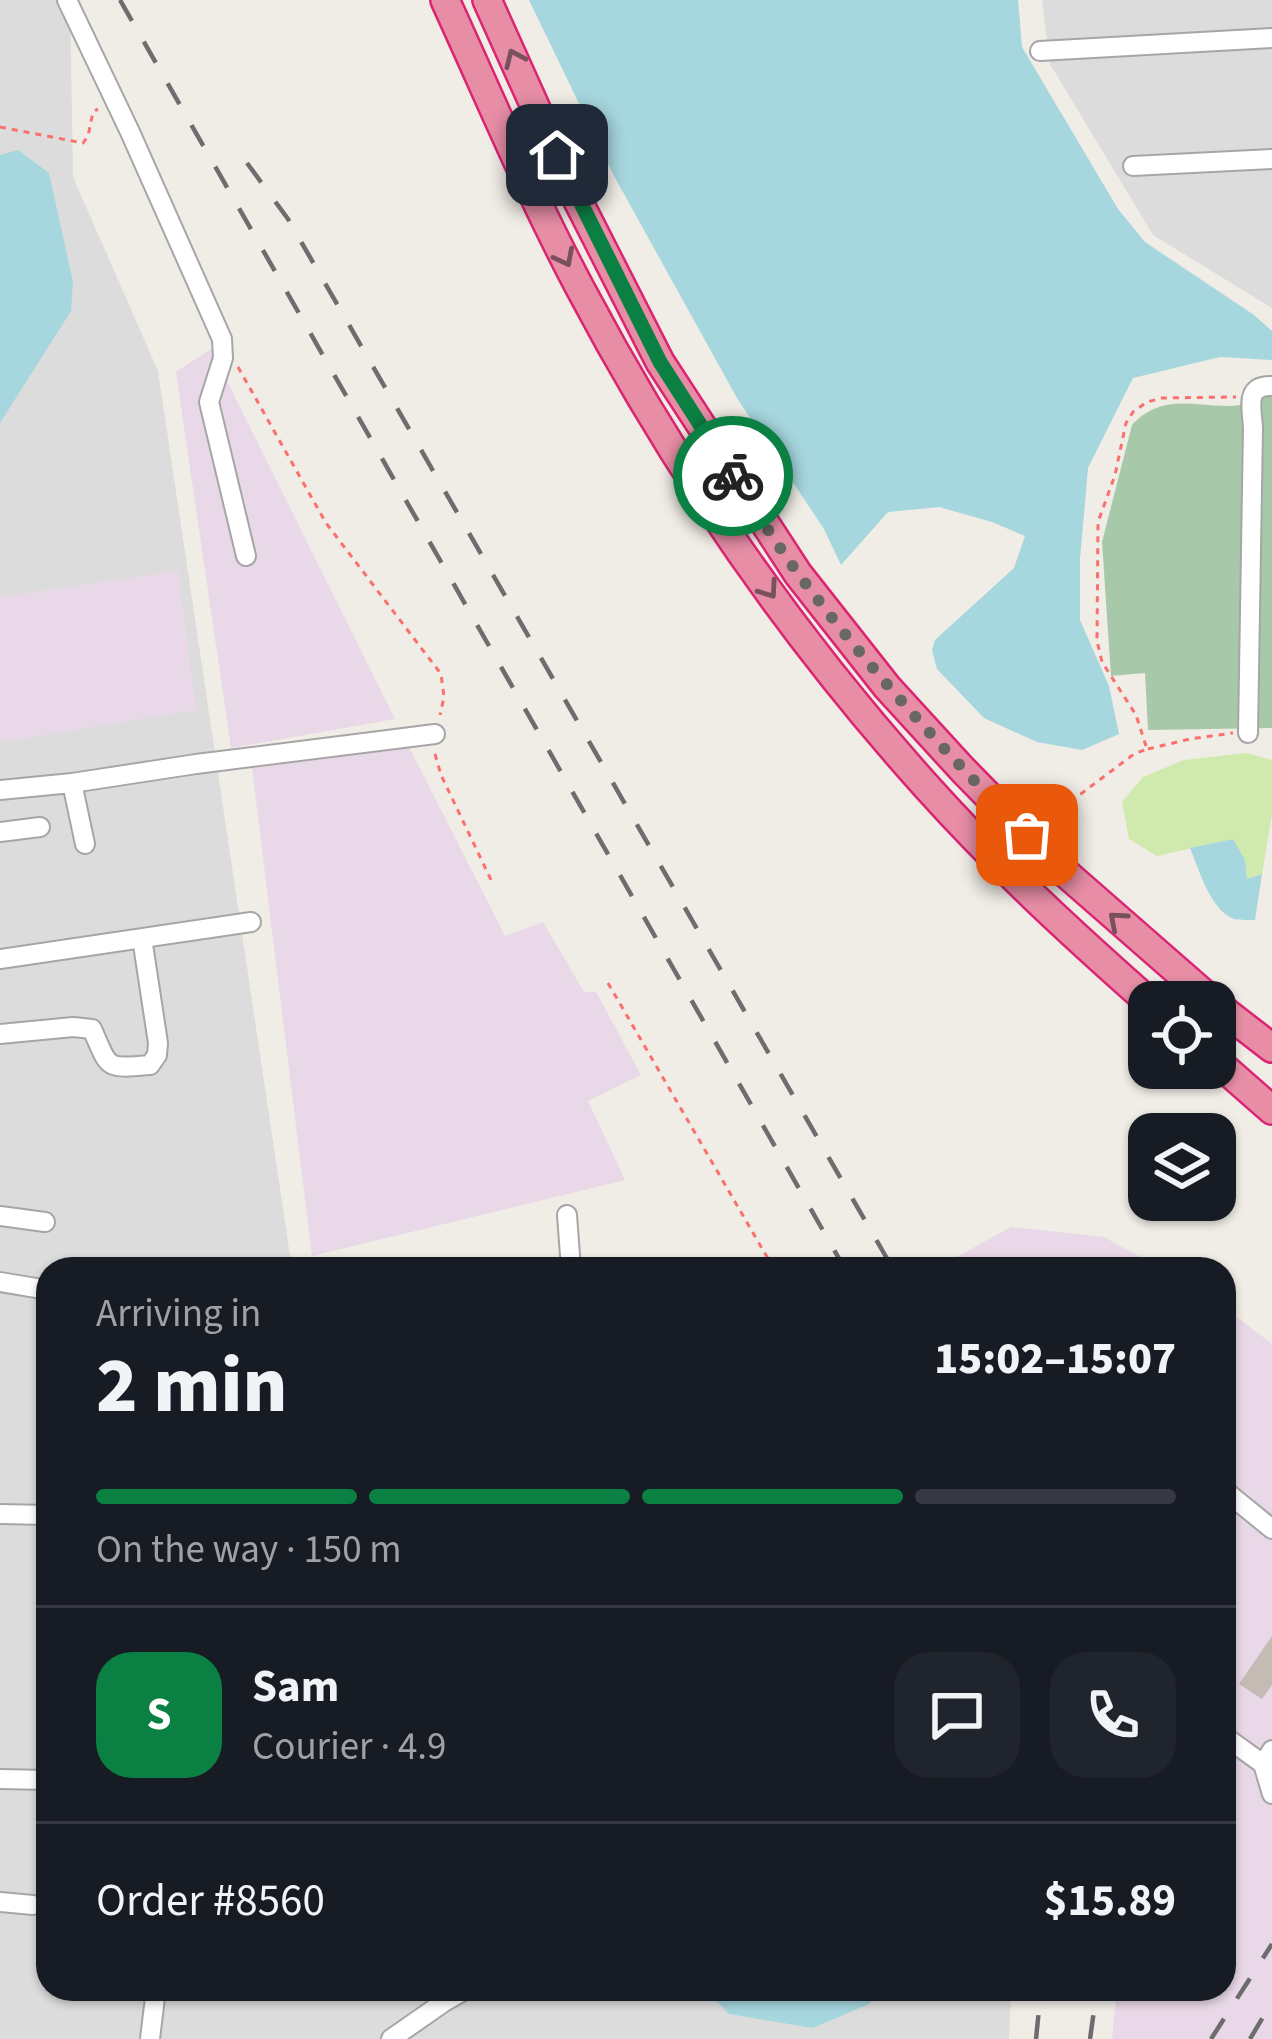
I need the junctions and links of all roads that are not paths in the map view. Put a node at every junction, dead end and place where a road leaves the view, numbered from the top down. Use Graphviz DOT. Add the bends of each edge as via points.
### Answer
graph roads {
  1 [pos="67,0"];
  2 [pos="445,0"];
  3 [pos="488,0"];
  4 [pos="1272,38"];
  5 [pos="1040,51"];
  6 [pos="1272,159"];
  7 [pos="1133,166"];
  8 [pos="1272,386"];
  9 [pos="246,556"];
  10 [pos="1249,733"];
  11 [pos="435,734"];
  12 [pos="72,783"];
  13 [pos="0,790"];
  14 [pos="40,827"];
  15 [pos="0,832"];
  16 [pos="85,844"];
  17 [pos="250,922"];
  18 [pos="142,938"];
  19 [pos="0,959"];
  20 [pos="1188,981"];
  21 [pos="1128,983"];
  22 [pos="1236,1020"];
  23 [pos="0,1034"];
  24 [pos="1272,1048"];
  25 [pos="1236,1069"];
  26 [pos="1236,1076"];
  27 [pos="1272,1091"];
  28 [pos="1272,1110"];
  29 [pos="567,1215"];
  30 [pos="0,1216"];
  31 [pos="45,1222"];
  32 [pos="570,1257"];
  33 [pos="0,1282"];
  34 [pos="36,1288"];
  35 [pos="1236,1500"];
  36 [pos="0,1514"];
  37 [pos="36,1515"];
  38 [pos="1272,1529"];
  39 [pos="1236,1742"];
  40 [pos="1268,1757"];
  41 [pos="0,1779"];
  42 [pos="36,1780"];
  43 [pos="1272,1795"];
  44 [pos="0,1902"];
  45 [pos="33,1905"];
  46 [pos="154,2001"];
  47 [pos="446,2001"];
  48 [pos="151,2039"];
  49 [pos="391,2039"];
  1 -- 9 [label="street" via="222,339 209,402"];
  2 -- 21 [label="highway, one-way" via="580,289 774,597 928,789"];
  20 -- 3 [label="highway, one-way" via="963,770 798,574 660,362"];
  4 -- 5 [label="street"];
  6 -- 7 [label="street"];
  8 -- 10 [label="street" via="1250,397"];
  11 -- 12 [label="street"];
  12 -- 13 [label="street"];
  12 -- 16 [label="street"];
  14 -- 15 [label="street"];
  17 -- 18 [label="street"];
  18 -- 19 [label="street"];
  18 -- 23 [label="street" via="158,1043 150,1065 107,1064 92,1029"];
  22 -- 24 [label="highway"];
  25 -- 27 [label="highway"];
  26 -- 28 [label="highway"];
  29 -- 32 [label="street"];
  30 -- 31 [label="street"];
  33 -- 34 [label="street"];
  35 -- 38 [label="street"];
  36 -- 37 [label="street"];
  39 -- 40 [label="street"];
  40 -- 43 [label="street"];
  41 -- 42 [label="street"];
  44 -- 45 [label="street"];
  46 -- 48 [label="street"];
  47 -- 49 [label="street"];
}
